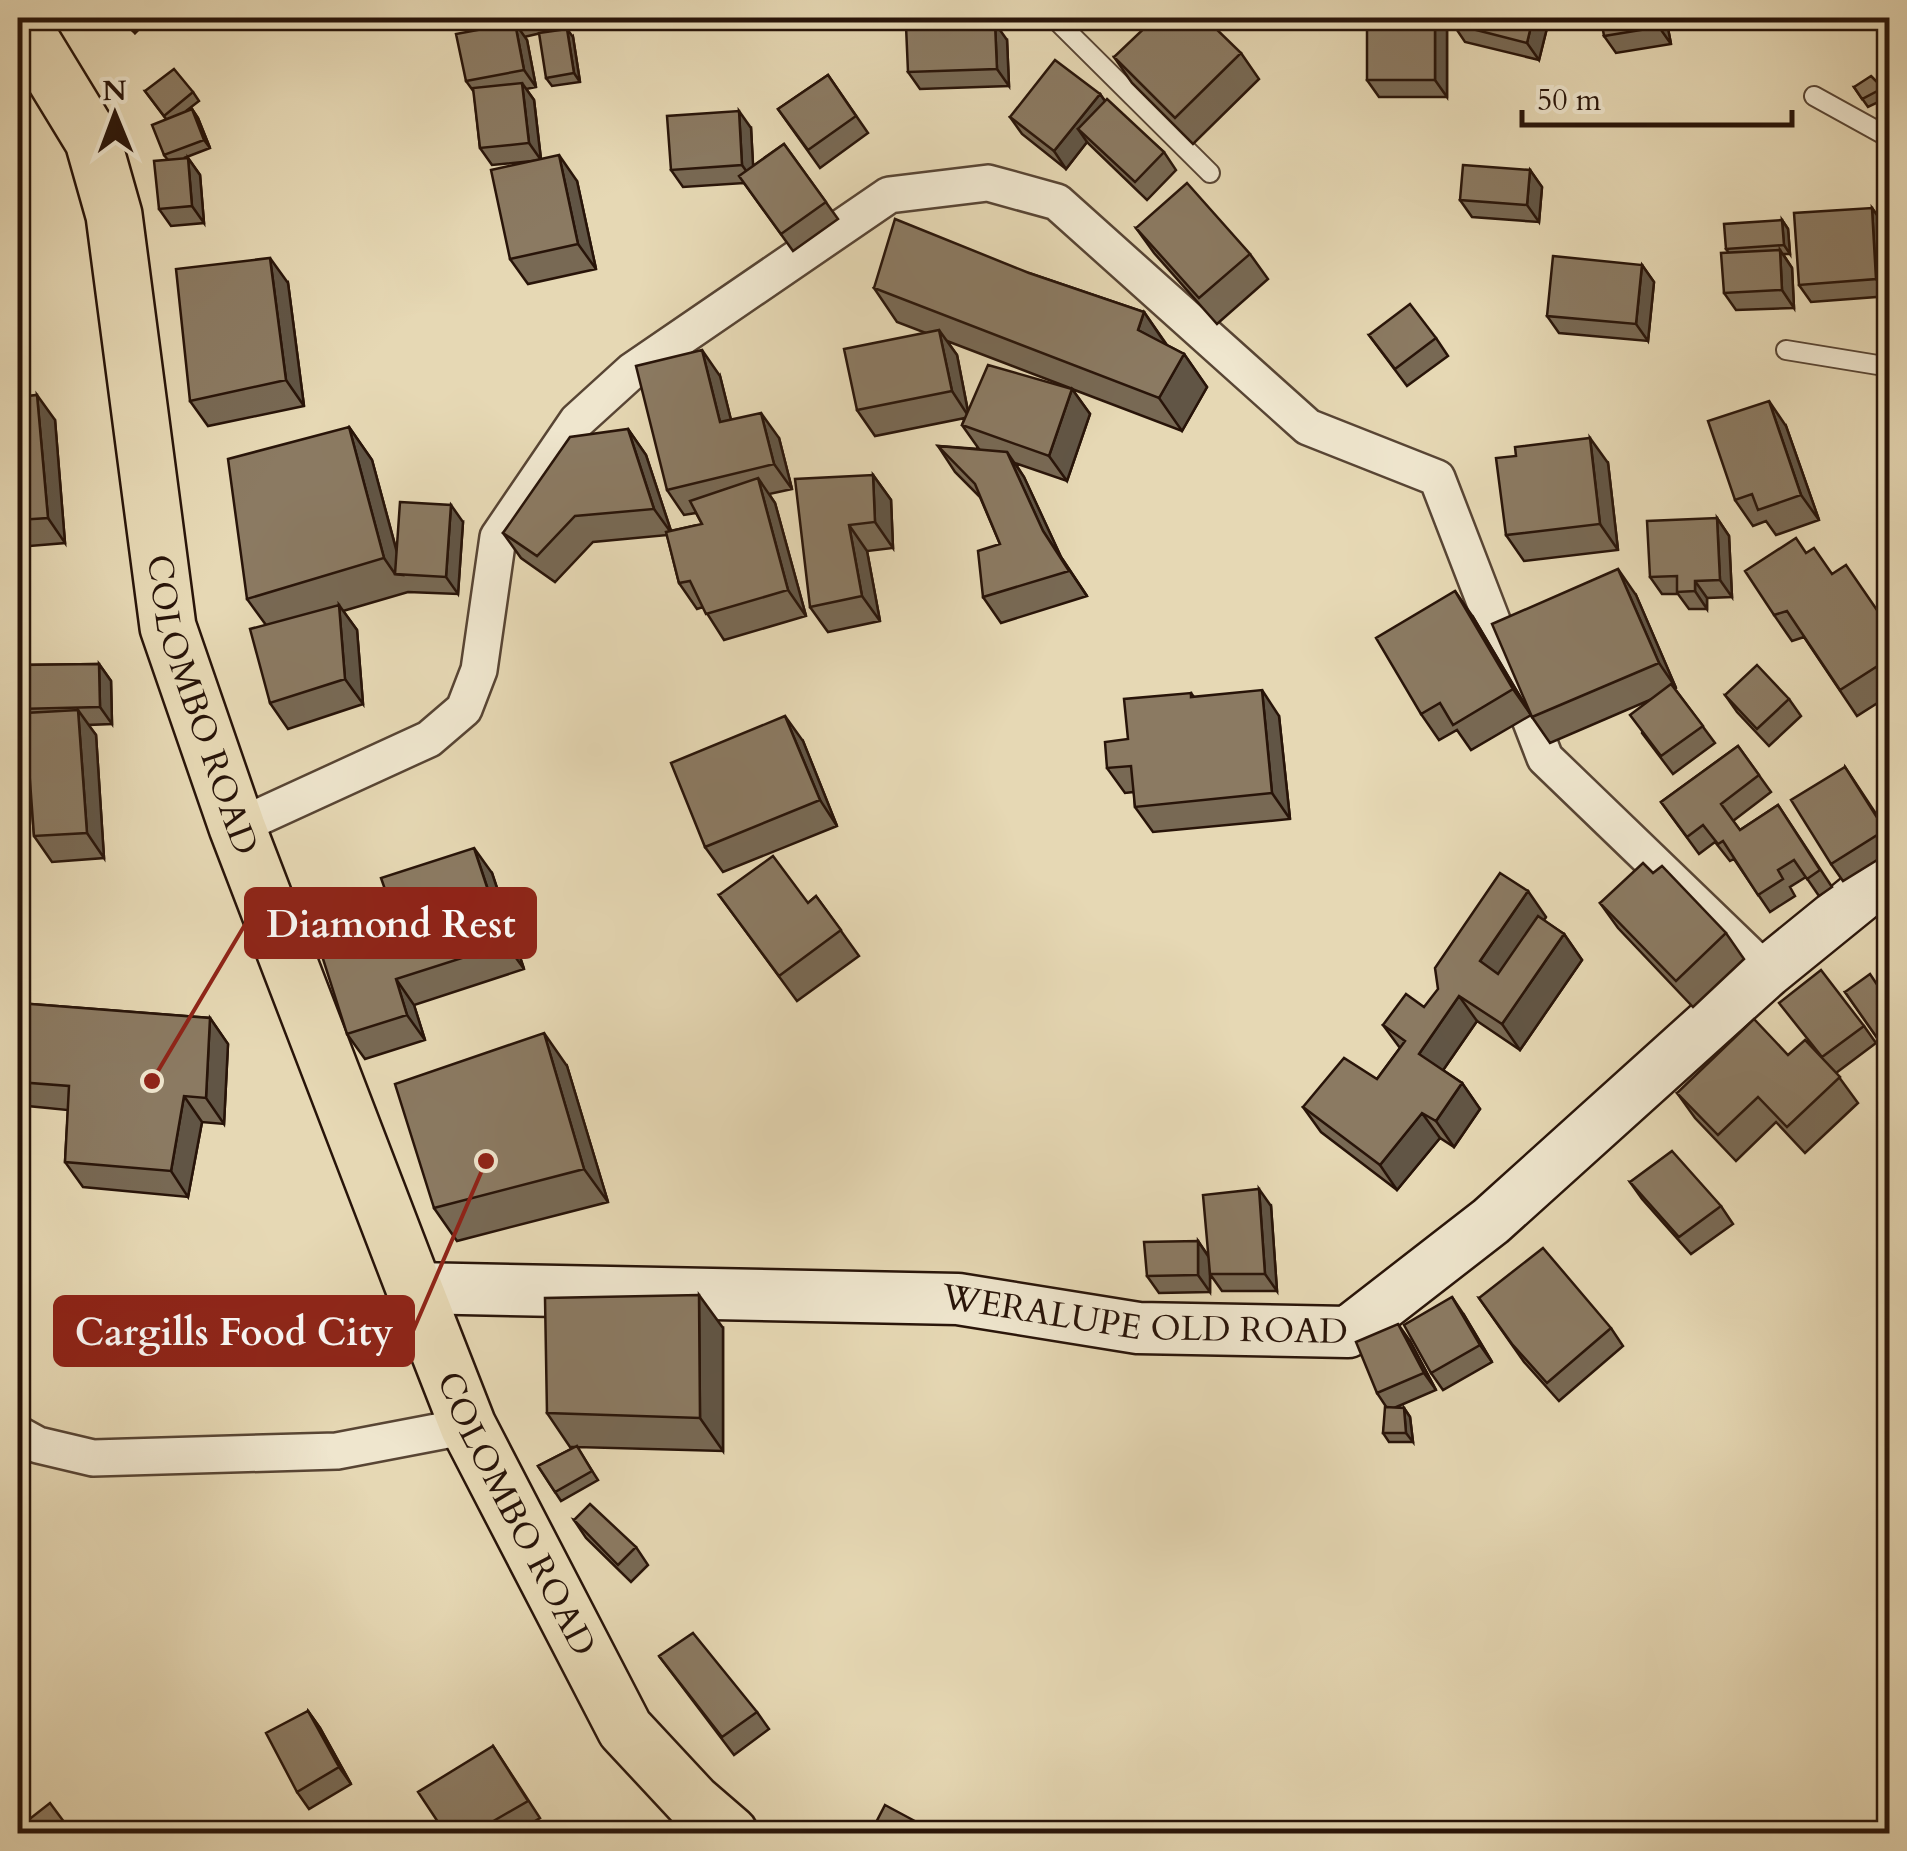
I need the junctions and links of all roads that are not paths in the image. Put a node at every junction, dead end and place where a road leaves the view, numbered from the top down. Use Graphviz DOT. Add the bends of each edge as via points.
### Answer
graph roads {
  1 [pos="18,18"];
  2 [pos="1054,18"];
  3 [pos="1814,96"];
  4 [pos="1890,138"];
  5 [pos="1210,173"];
  6 [pos="1786,350"];
  7 [pos="1890,367"];
  8 [pos="237,827"];
  9 [pos="1890,879"];
  10 [pos="1767,972"];
  11 [pos="414,1288"];
  12 [pos="468,1426"];
  13 [pos="18,1434"];
  14 [pos="730,1834"];
  1 -- 8 [label="highway, COLOMBO ROAD" via="93,141 114,215 168,627"];
  2 -- 5 [label="lane"];
  3 -- 4 [label="lane"];
  6 -- 7 [label="lane"];
  8 -- 10 [label="street" via="429,739 464,710 479,670 498,537 577,421 632,370 890,195 988,183 1057,202 1308,426 1436,478 1545,758"];
  8 -- 11 [label="highway, COLOMBO ROAD"];
  9 -- 10 [label="street, WERALUPE OLD ROAD"];
  10 -- 11 [label="street, WERALUPE OLD ROAD" via="1492,1221 1348,1332 1138,1328 958,1299"];
  11 -- 12 [label="highway, COLOMBO ROAD"];
  12 -- 13 [label="street" via="337,1451 93,1458"];
  12 -- 14 [label="highway, COLOMBO ROAD" via="625,1730"];
}
